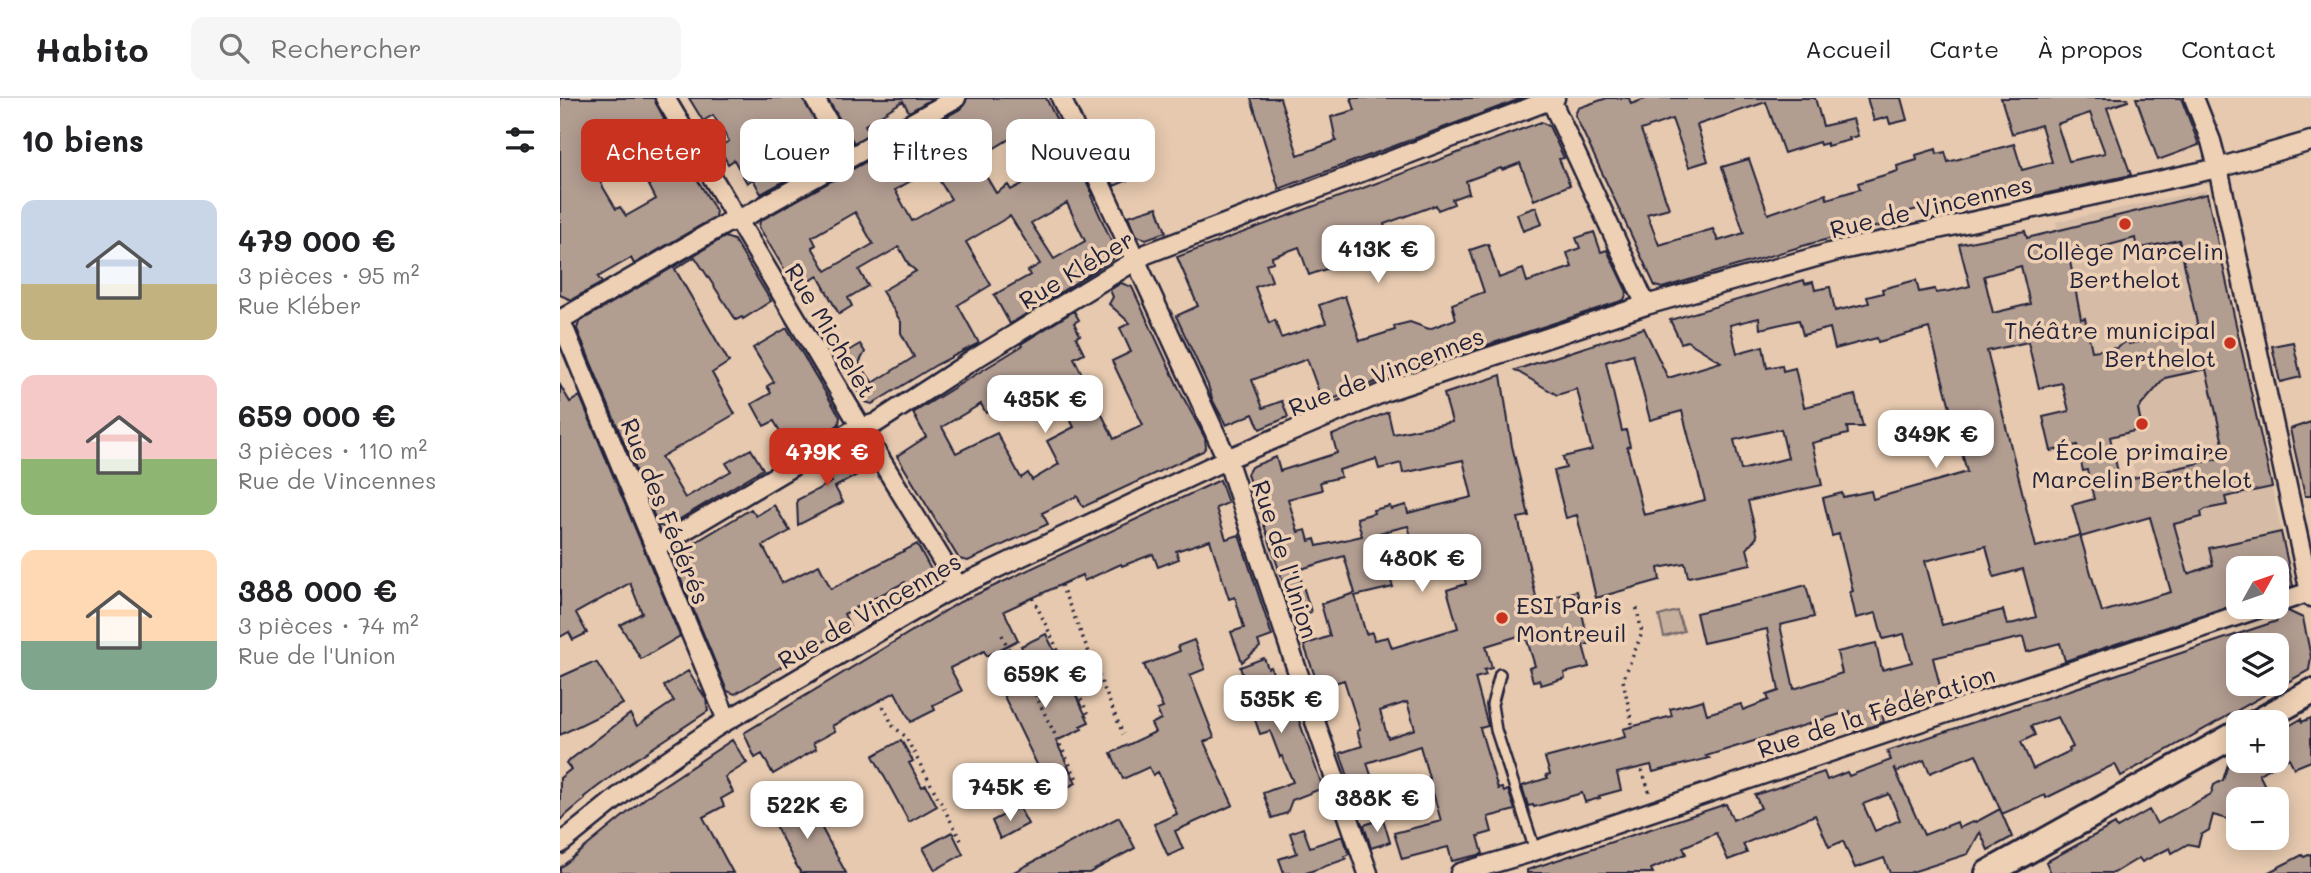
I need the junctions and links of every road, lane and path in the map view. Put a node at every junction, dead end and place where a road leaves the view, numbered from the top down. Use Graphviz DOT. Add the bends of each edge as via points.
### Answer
graph roads {
  1 [pos="665,98"];
  2 [pos="814,98"];
  3 [pos="956,98"];
  4 [pos="1061,98"];
  5 [pos="2194,98"];
  6 [pos="1552,99"];
  7 [pos="826,119"];
  8 [pos="2311,141"];
  9 [pos="854,154"];
  10 [pos="2218,168"];
  11 [pos="805,182"];
  12 [pos="736,219"];
  13 [pos="1135,261"];
  14 [pos="1646,305"];
  15 [pos="560,320"];
  16 [pos="861,428"];
  17 [pos="1227,459"];
  18 [pos="655,548"];
  19 [pos="1061,585"];
  20 [pos="958,586"];
  21 [pos="2310,594"];
  22 [pos="1033,598"];
  23 [pos="2289,600"];
  24 [pos="1636,605"];
  25 [pos="2226,619"];
  26 [pos="1002,635"];
  27 [pos="1500,674"];
  28 [pos="2311,692"];
  29 [pos="880,700"];
  30 [pos="2279,710"];
  31 [pos="1090,718"];
  32 [pos="727,720"];
  33 [pos="1632,724"];
  34 [pos="1123,734"];
  35 [pos="2226,740"];
  36 [pos="1642,770"];
  37 [pos="1078,781"];
  38 [pos="1655,810"];
  39 [pos="560,844"];
  40 [pos="963,844"];
  41 [pos="1535,850"];
  42 [pos="1508,867"];
  43 [pos="1368,873"];
  44 [pos="1460,873"];
  45 [pos="1988,873"];
  1 -- 12 [label="street, Rue Michelet"];
  2 -- 7 [label="street"];
  3 -- 9 [label="street"];
  4 -- 13 [label="street, Rue de l'Union"];
  5 -- 10 [label="street"];
  6 -- 13 [label="street, Rue Kléber"];
  6 -- 14 [label="street"];
  8 -- 10 [label="street, Rue de Vincennes"];
  10 -- 14 [label="street, Rue de Vincennes" via="1837,251"];
  10 -- 21 [label="street"];
  11 -- 12 [label="street"];
  12 -- 15 [label="street"];
  12 -- 16 [label="street, Rue Michelet"];
  13 -- 16 [label="street, Rue Kléber" via="876,424"];
  13 -- 17 [label="street, Rue de l'Union"];
  14 -- 17 [label="street, Rue de Vincennes" via="1387,391"];
  15 -- 18 [label="street, Rue des Fédérés"];
  16 -- 18 [label="street, Rue Kléber"];
  16 -- 20 [label="street, Rue Michelet"];
  17 -- 20 [label="street, Rue de Vincennes"];
  17 -- 43 [label="street, Rue de l'Union"];
  18 -- 32 [label="street, Rue des Fédérés"];
  19 -- 34 [label="path"];
  20 -- 32 [label="street, Rue de Vincennes"];
  21 -- 23 [label="street"];
  22 -- 31 [label="path"];
  24 -- 33 [label="path" via="1642,633 1623,680"];
  25 -- 38 [label="street, Rue de la Fédération"];
  26 -- 37 [label="path"];
  27 -- 41 [label="lane" via="1492,705 1496,730"];
  28 -- 30 [label="street"];
  29 -- 40 [label="path" via="893,726 905,736"];
  32 -- 39 [label="street, Rue de Vincennes" via="643,777"];
  35 -- 45 [label="street"];
  36 -- 38 [label="path"];
  38 -- 41 [label="street, Rue de la Fédération"];
  41 -- 42 [label="street, Rue de la Fédération"];
  42 -- 44 [label="street, Rue de la Fédération"];
}
